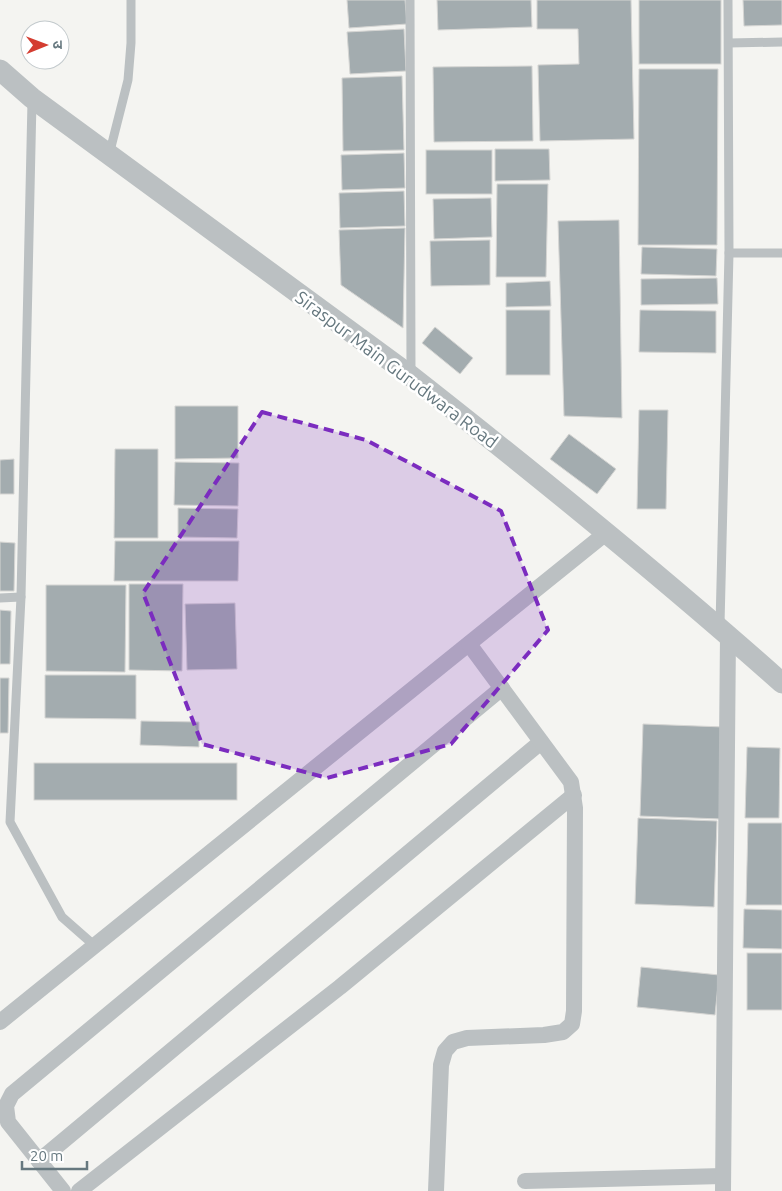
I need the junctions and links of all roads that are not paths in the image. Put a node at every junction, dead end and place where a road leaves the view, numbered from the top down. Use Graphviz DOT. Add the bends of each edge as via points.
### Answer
graph roads {
  1 [pos="131,0"];
  2 [pos="410,0"];
  3 [pos="728,0"];
  4 [pos="782,42"];
  5 [pos="729,43"];
  6 [pos="0,70"];
  7 [pos="32,98"];
  8 [pos="109,156"];
  9 [pos="729,253"];
  10 [pos="782,253"];
  11 [pos="411,376"];
  12 [pos="606,532"];
  13 [pos="21,597"];
  14 [pos="0,598"];
  15 [pos="724,632"];
  16 [pos="469,644"];
  17 [pos="782,682"];
  18 [pos="502,688"];
  19 [pos="541,742"];
  20 [pos="574,795"];
  21 [pos="95,946"];
  22 [pos="0,1022"];
  23 [pos="39,1160"];
  24 [pos="525,1181"];
  25 [pos="723,1183"];
  26 [pos="63,1191"];
  27 [pos="79,1191"];
  28 [pos="436,1191"];
  1 -- 8 [label="lane" via="128,80"];
  2 -- 11 [label="lane"];
  3 -- 5 [label="lane"];
  4 -- 5 [label="lane"];
  5 -- 9 [label="lane"];
  6 -- 7 [label="street, Siraspur Main Gurudwara Road"];
  7 -- 8 [label="street, Siraspur Main Gurudwara Road"];
  7 -- 13 [label="lane"];
  8 -- 11 [label="street, Siraspur Main Gurudwara Road"];
  9 -- 10 [label="lane"];
  9 -- 15 [label="lane"];
  11 -- 12 [label="street, Siraspur Main Gurudwara Road"];
  12 -- 15 [label="street, Siraspur Main Gurudwara Road"];
  12 -- 16 [label="street"];
  13 -- 14 [label="lane"];
  13 -- 21 [label="lane" via="10,822 62,917"];
  15 -- 17 [label="street, Siraspur Main Gurudwara Road"];
  15 -- 25 [label="street"];
  16 -- 18 [label="street"];
  16 -- 21 [label="street"];
  18 -- 19 [label="street"];
  18 -- 23 [label="street" via="12,1094 6,1106 8,1122"];
  19 -- 20 [label="street" via="571,782"];
  19 -- 23 [label="street"];
  20 -- 27 [label="street" via="340,987"];
  20 -- 28 [label="street" via="572,1024 563,1032 544,1035 466,1038 453,1042 444,1051"];
  21 -- 22 [label="street"];
  23 -- 26 [label="street"];
  24 -- 25 [label="street"];
}
